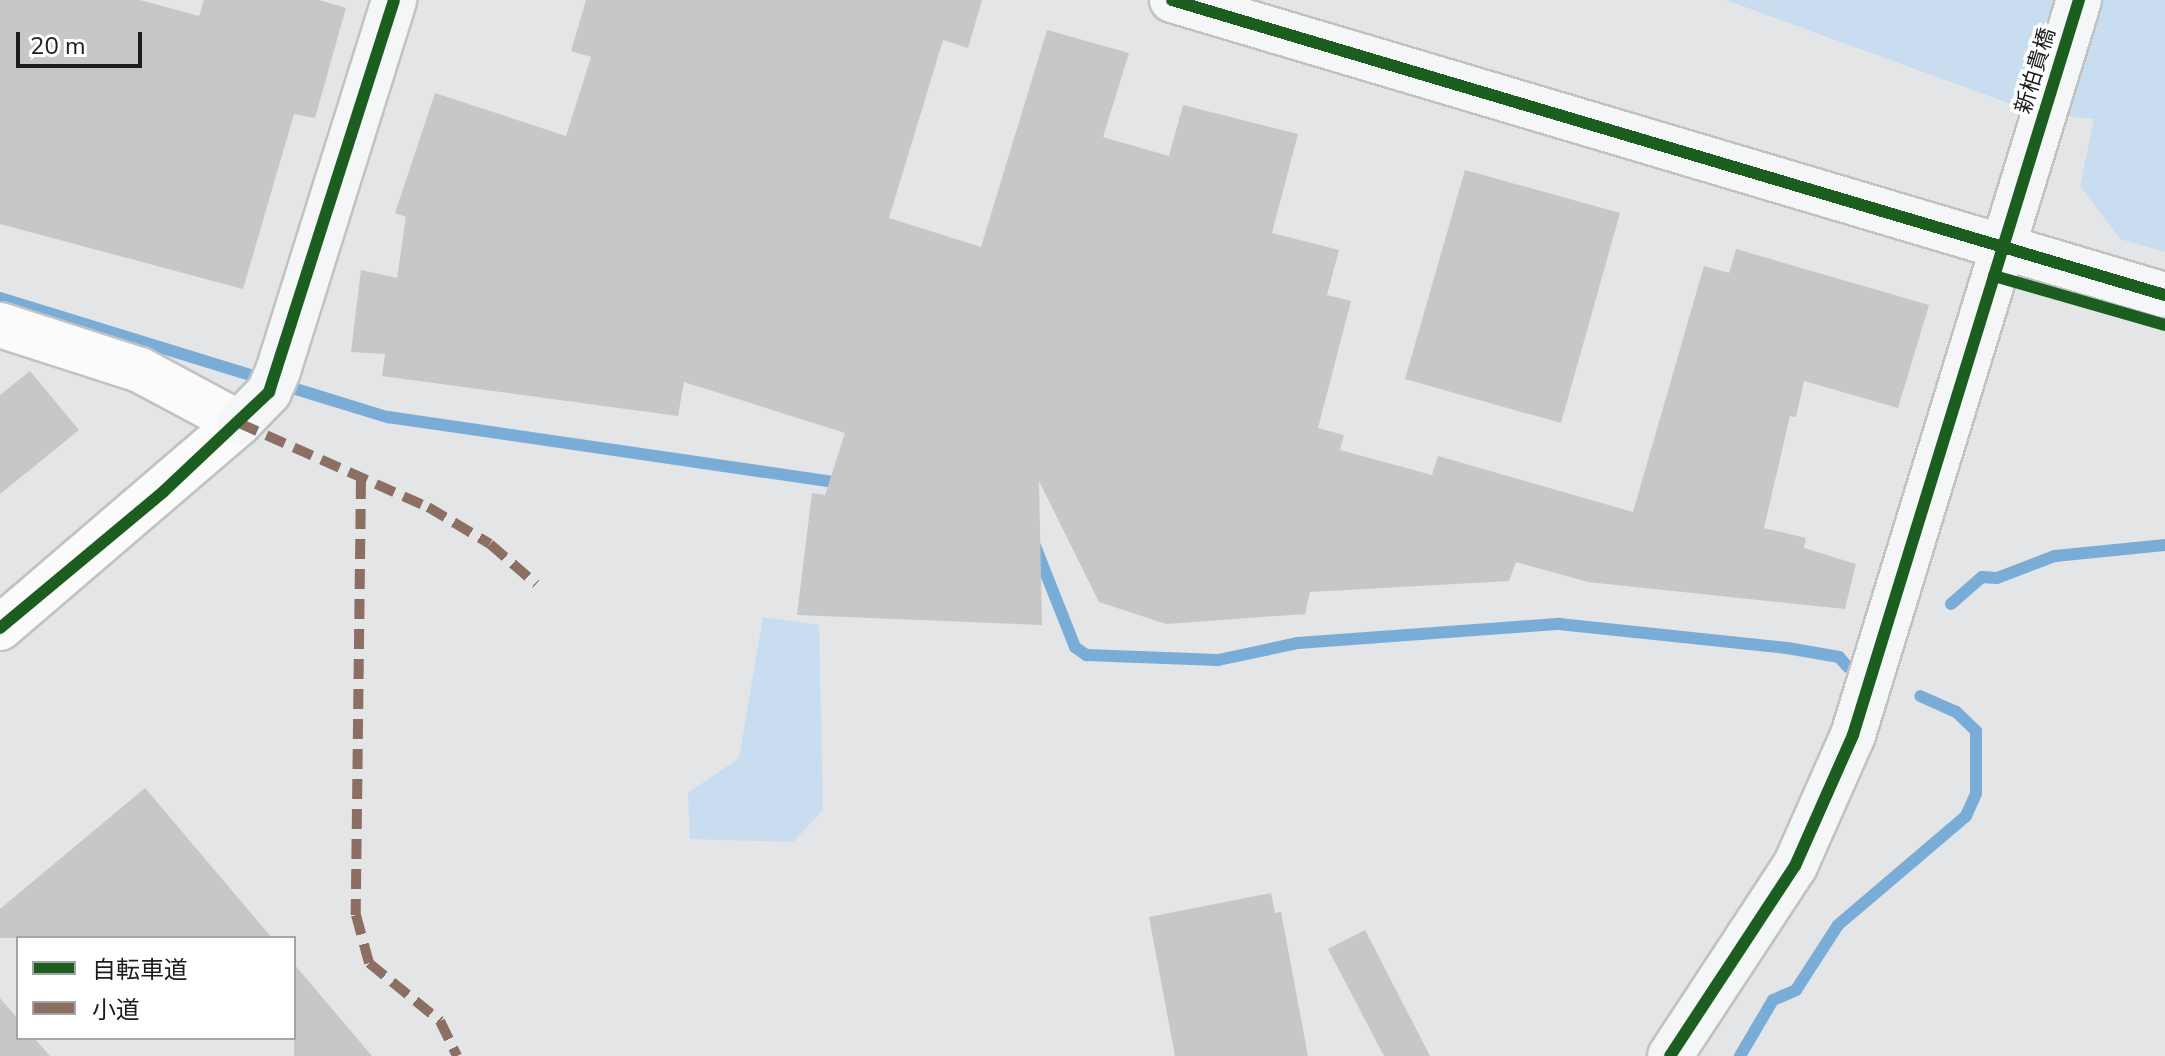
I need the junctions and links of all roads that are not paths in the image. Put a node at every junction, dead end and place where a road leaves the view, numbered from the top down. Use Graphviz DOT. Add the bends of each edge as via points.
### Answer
graph roads {
  1 [pos="394,0"];
  2 [pos="1172,0"];
  3 [pos="2079,0"];
  4 [pos="2002,248"];
  5 [pos="2165,295"];
  6 [pos="0,325"];
  7 [pos="239,423"];
  8 [pos="0,628"];
  9 [pos="1670,1056"];
  1 -- 7 [label="street" via="274,382"];
  2 -- 4 [label="street"];
  3 -- 4 [label="street, 新柏貴橋"];
  4 -- 5 [label="street"];
  4 -- 9 [label="street, 新柏貴橋" via="1853,735 1795,866"];
  6 -- 7 [label="street" via="140,370"];
  7 -- 8 [label="street"];
}
